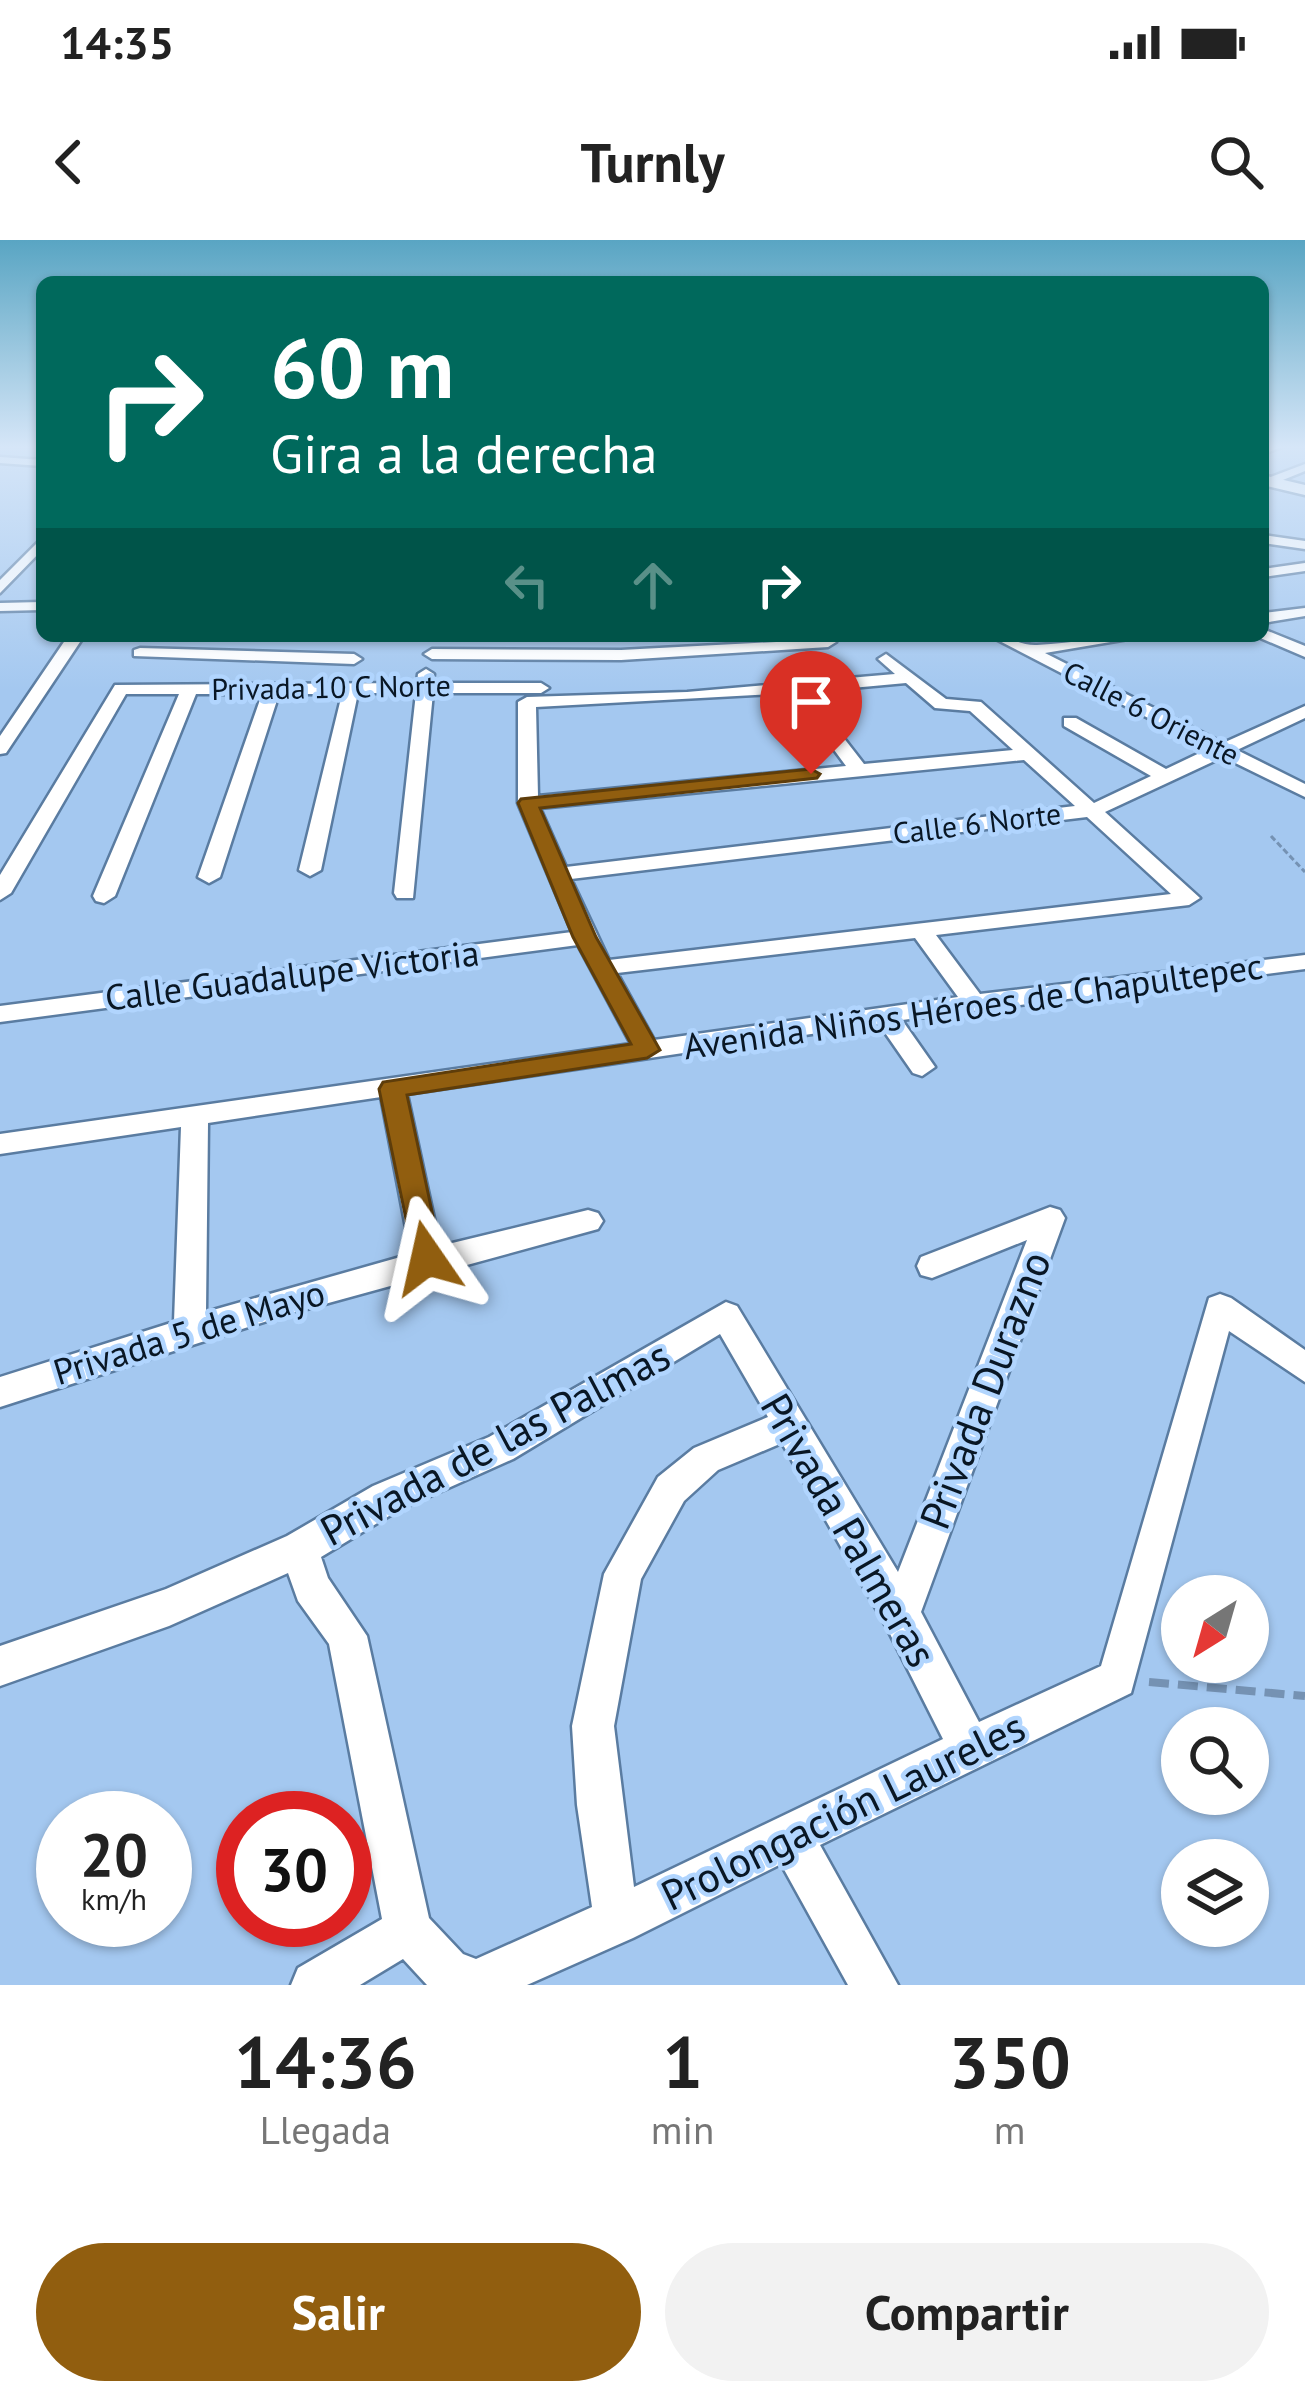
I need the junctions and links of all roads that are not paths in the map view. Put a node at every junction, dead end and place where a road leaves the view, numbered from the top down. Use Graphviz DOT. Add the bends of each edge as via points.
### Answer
graph roads {
  1 [pos="1269,540"];
  2 [pos="1305,545"];
  3 [pos="36,549"];
  4 [pos="1305,567"];
  5 [pos="1269,572"];
  6 [pos="0,589"];
  7 [pos="36,606"];
  8 [pos="0,607"];
  9 [pos="1305,612"];
  10 [pos="1269,618"];
  11 [pos="1269,637"];
  12 [pos="72,642"];
  13 [pos="361,642"];
  14 [pos="787,642"];
  15 [pos="1010,642"];
  16 [pos="1094,642"];
  17 [pos="436,645"];
  18 [pos="1028,651"];
  19 [pos="1305,652"];
  20 [pos="140,653"];
  21 [pos="354,659"];
  22 [pos="886,659"];
  23 [pos="910,679"];
  24 [pos="422,688"];
  25 [pos="797,688"];
  26 [pos="346,689"];
  27 [pos="189,690"];
  28 [pos="272,690"];
  29 [pos="534,695"];
  30 [pos="1305,711"];
  31 [pos="1070,722"];
  32 [pos="0,748"];
  33 [pos="1219,750"];
  34 [pos="1028,754"];
  35 [pos="858,769"];
  36 [pos="1166,776"];
  37 [pos="1305,791"];
  38 [pos="528,803"];
  39 [pos="1094,810"];
  40 [pos="310,870"];
  41 [pos="557,874"];
  42 [pos="209,877"];
  43 [pos="0,892"];
  44 [pos="405,893"];
  45 [pos="104,896"];
  46 [pos="919,928"];
  47 [pos="585,937"];
  48 [pos="1305,962"];
  49 [pos="603,968"];
  50 [pos="974,1002"];
  51 [pos="0,1014"];
  52 [pos="885,1015"];
  53 [pos="647,1050"];
  54 [pos="922,1067"];
  55 [pos="393,1089"];
  56 [pos="195,1113"];
  57 [pos="0,1144"];
  58 [pos="587,1221"];
  59 [pos="427,1258"];
  60 [pos="932,1266"];
  61 [pos="725,1315"];
  62 [pos="190,1328"];
  63 [pos="1305,1368"];
  64 [pos="0,1392"];
  65 [pos="790,1424"];
  66 [pos="300,1549"];
  67 [pos="901,1614"];
  68 [pos="0,1666"];
  69 [pos="969,1747"];
  70 [pos="789,1835"];
  71 [pos="617,1922"];
  72 [pos="408,1930"];
  73 [pos="316,1985"];
  74 [pos="874,1985"];
  1 -- 2 [label="street"];
  3 -- 6 [label="street"];
  4 -- 5 [label="street"];
  7 -- 8 [label="street"];
  9 -- 10 [label="street"];
  11 -- 19 [label="street"];
  12 -- 32 [label="street"];
  13 -- 21 [label="street"];
  14 -- 17 [label="street" via="621,655"];
  15 -- 18 [label="street, Calle 6 Oriente"];
  16 -- 18 [label="street"];
  17 -- 24 [label="street"];
  18 -- 33 [label="street, Calle 6 Oriente"];
  20 -- 21 [label="street"];
  21 -- 26 [label="street"];
  22 -- 23 [label="street"];
  23 -- 25 [label="street, Privada 10 C Norte"];
  23 -- 34 [label="street" via="941,704 975,706"];
  24 -- 26 [label="street, Privada 10 C Norte"];
  24 -- 29 [label="street, Privada 10 C Norte"];
  24 -- 44 [label="street"];
  25 -- 29 [label="street, Privada 10 C Norte" via="644,700"];
  25 -- 35 [label="street"];
  26 -- 28 [label="street, Privada 10 C Norte"];
  26 -- 40 [label="street"];
  27 -- 28 [label="street, Privada 10 C Norte"];
  27 -- 43 [label="street, Privada 10 C Norte" via="121,689"];
  27 -- 45 [label="street"];
  28 -- 42 [label="street"];
  29 -- 38 [label="street"];
  30 -- 33 [label="street, Calle 6 Norte"];
  31 -- 36 [label="street"];
  33 -- 36 [label="street, Calle 6 Norte"];
  33 -- 37 [label="street, Calle 6 Oriente"];
  34 -- 35 [label="street"];
  34 -- 39 [label="street"];
  35 -- 38 [label="street"];
  36 -- 39 [label="street, Calle 6 Norte"];
  38 -- 41 [label="street"];
  39 -- 41 [label="street, Calle 6 Norte"];
  39 -- 46 [label="street" via="1189,898"];
  41 -- 47 [label="street"];
  46 -- 49 [label="street"];
  46 -- 50 [label="street"];
  47 -- 49 [label="street"];
  47 -- 51 [label="street, Calle Guadalupe Victoria"];
  48 -- 50 [label="street, Avenida Niños Héroes de Chapultepec"];
  49 -- 53 [label="street"];
  50 -- 52 [label="street, Avenida Niños Héroes de Chapultepec"];
  52 -- 53 [label="street, Avenida Niños Héroes de Chapultepec"];
  52 -- 54 [label="street"];
  53 -- 55 [label="street, Avenida Niños Héroes de Chapultepec"];
  55 -- 56 [label="street, Avenida Niños Héroes de Chapultepec"];
  55 -- 59 [label="street"];
  56 -- 57 [label="street, Avenida Niños Héroes de Chapultepec"];
  56 -- 62 [label="street"];
  58 -- 59 [label="street, Privada 5 de Mayo"];
  59 -- 62 [label="street, Privada 5 de Mayo"];
  60 -- 67 [label="street, Privada Durazno" via="1050,1218"];
  61 -- 65 [label="street, Privada Palmeras"];
  61 -- 66 [label="street, Privada de las Palmas" via="501,1448 386,1498"];
  62 -- 64 [label="street, Privada 5 de Mayo"];
  63 -- 69 [label="street, Prolongación Laureles" via="1220,1306 1117,1679"];
  65 -- 67 [label="street, Privada Palmeras"];
  65 -- 71 [label="street" via="706,1459 671,1489 622,1574 593,1726"];
  66 -- 68 [label="street" via="169,1607"];
  66 -- 72 [label="street, Privada de las Palmas" via="312,1588 347,1636"];
  67 -- 69 [label="street, Privada Palmeras"];
  69 -- 70 [label="street, Prolongación Laureles"];
  70 -- 71 [label="street, Prolongación Laureles"];
  70 -- 74 [label="street"];
  71 -- 72 [label="street, Prolongación Laureles" via="476,1983 448,1973"];
  72 -- 73 [label="street"];
}
